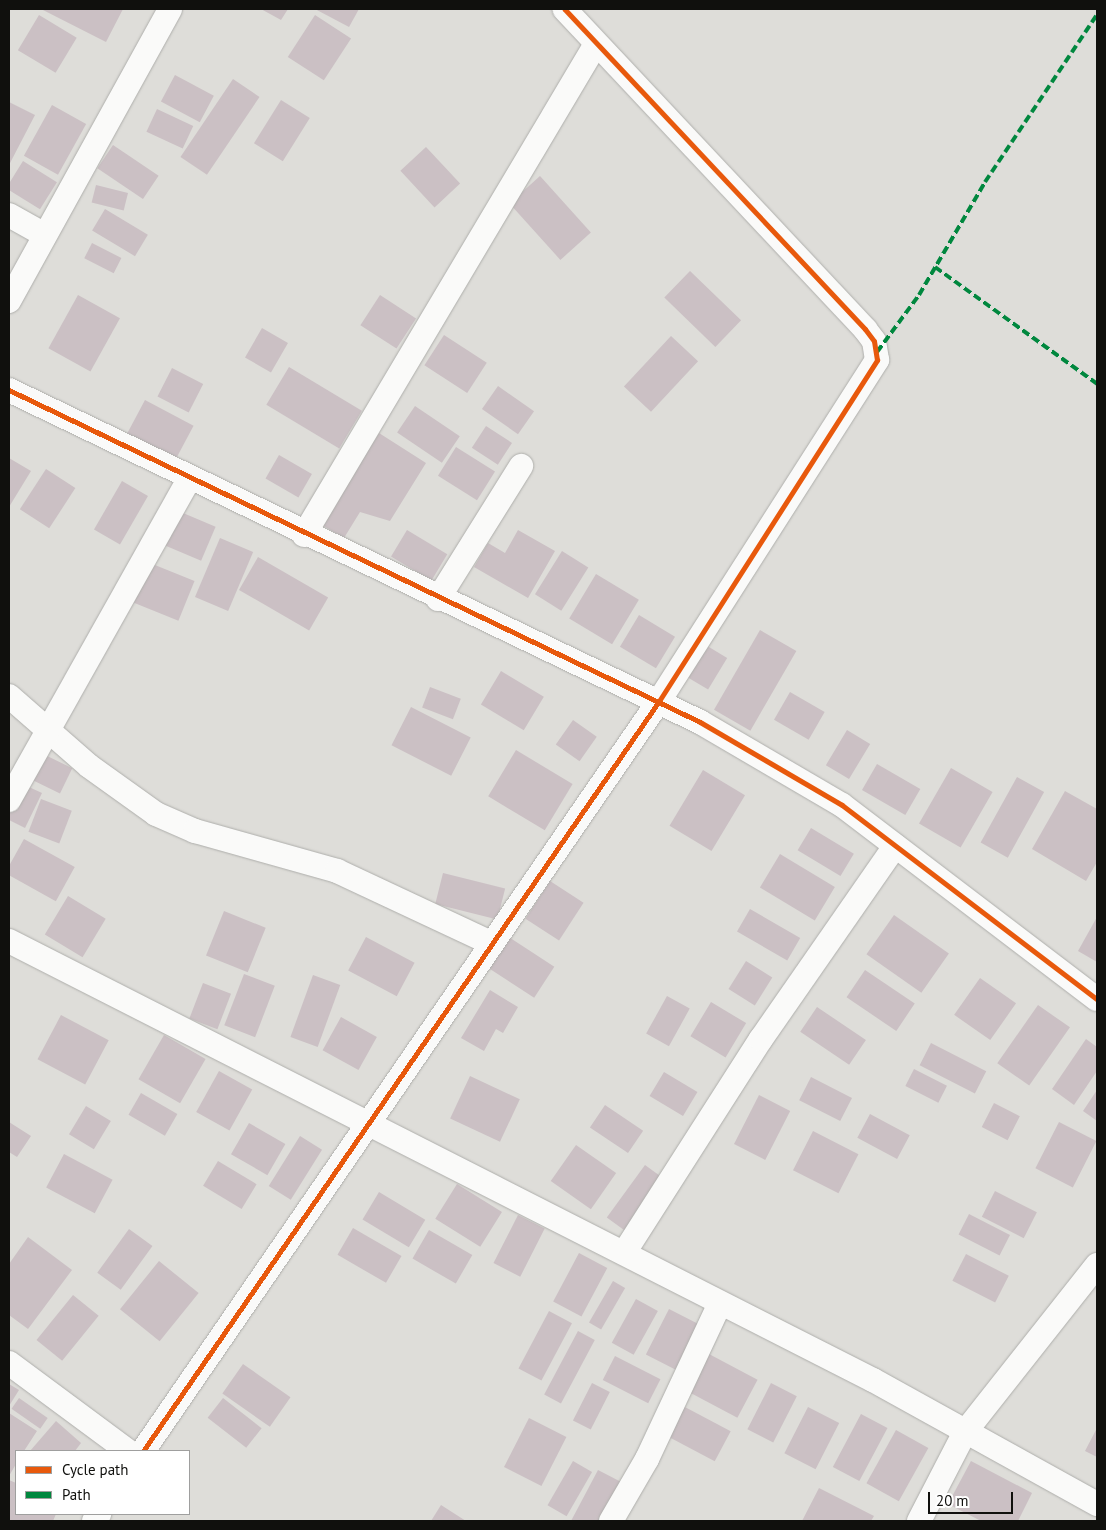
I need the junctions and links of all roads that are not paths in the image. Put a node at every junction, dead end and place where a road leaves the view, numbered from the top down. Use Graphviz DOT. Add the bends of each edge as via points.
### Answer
graph roads {
  1 [pos="170,9"];
  2 [pos="565,9"];
  3 [pos="596,44"];
  4 [pos="9,215"];
  5 [pos="45,235"];
  6 [pos="9,301"];
  7 [pos="9,390"];
  8 [pos="521,466"];
  9 [pos="189,479"];
  10 [pos="304,535"];
  11 [pos="438,599"];
  12 [pos="9,696"];
  13 [pos="659,701"];
  14 [pos="48,731"];
  15 [pos="9,800"];
  16 [pos="895,846"];
  17 [pos="9,941"];
  18 [pos="491,943"];
  19 [pos="1097,999"];
  20 [pos="368,1128"];
  21 [pos="624,1253"];
  22 [pos="1097,1264"];
  23 [pos="719,1305"];
  24 [pos="9,1363"];
  25 [pos="965,1432"];
  26 [pos="127,1450"];
  27 [pos="144,1450"];
  28 [pos="1097,1504"];
  29 [pos="611,1521"];
  30 [pos="919,1521"];
  1 -- 5 [label="street"];
  2 -- 3 [label="street"];
  3 -- 10 [label="street"];
  3 -- 13 [label="street" via="865,329 877,352 874,367"];
  4 -- 5 [label="street"];
  5 -- 6 [label="street"];
  7 -- 9 [label="street"];
  8 -- 11 [label="street"];
  9 -- 10 [label="street"];
  9 -- 14 [label="street"];
  10 -- 11 [label="street"];
  11 -- 13 [label="street"];
  12 -- 14 [label="street"];
  13 -- 16 [label="street" via="812,786"];
  13 -- 18 [label="street"];
  14 -- 15 [label="street"];
  14 -- 18 [label="street" via="116,788 156,814 195,831 337,871"];
  16 -- 19 [label="street"];
  16 -- 21 [label="street" via="761,1039"];
  17 -- 20 [label="street"];
  18 -- 20 [label="street"];
  20 -- 21 [label="street" via="500,1188"];
  20 -- 27 [label="street"];
  21 -- 23 [label="street"];
  22 -- 25 [label="street"];
  23 -- 25 [label="street"];
  23 -- 29 [label="street" via="647,1459"];
  24 -- 26 [label="street"];
  25 -- 28 [label="street"];
  25 -- 30 [label="street"];
}
